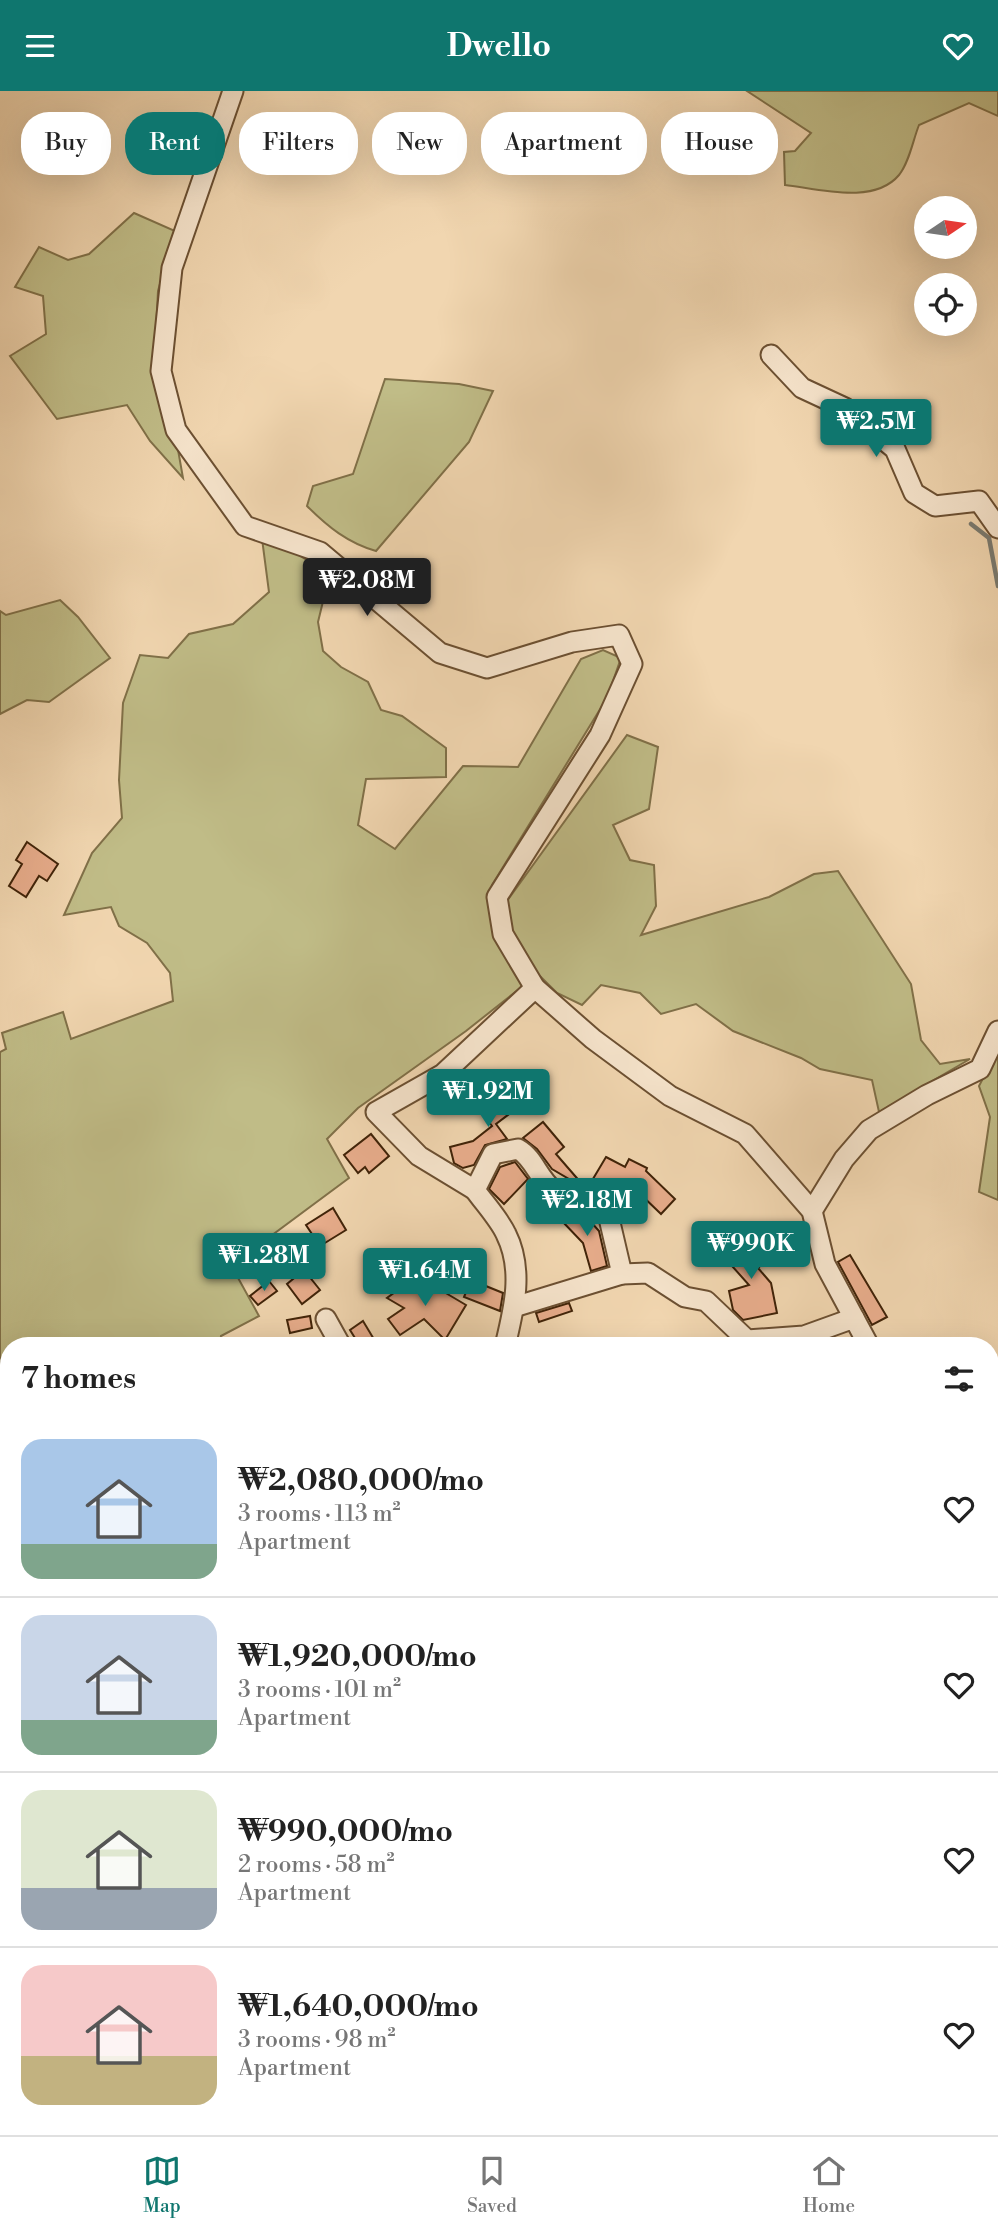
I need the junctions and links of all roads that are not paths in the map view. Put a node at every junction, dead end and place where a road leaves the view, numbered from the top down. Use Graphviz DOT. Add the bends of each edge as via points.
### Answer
graph roads {
  1 [pos="233,91"];
  2 [pos="772,355"];
  3 [pos="998,528"];
  4 [pos="535,988"];
  5 [pos="998,1031"];
  6 [pos="475,1190"];
  7 [pos="812,1211"];
  8 [pos="622,1274"];
  9 [pos="514,1307"];
  10 [pos="854,1318"];
  11 [pos="326,1319"];
  12 [pos="336,1337"];
  13 [pos="507,1337"];
  14 [pos="744,1337"];
  15 [pos="790,1337"];
  16 [pos="864,1337"];
  1 -- 4 [label="street" via="172,268 161,370 176,430 245,526 320,552 440,653 487,668 572,642 619,635 632,664 600,735 497,897 503,934"];
  2 -- 3 [label="street" via="802,388 845,408 895,449 914,493 935,506 979,501"];
  4 -- 6 [label="street" via="443,1074 376,1112 419,1156"];
  4 -- 7 [label="street" via="593,1039 670,1096 745,1134"];
  5 -- 7 [label="street" via="981,1069 869,1130 844,1159"];
  6 -- 8 [label="street" via="493,1154 518,1149 528,1154 553,1191 595,1204 608,1214"];
  6 -- 9 [label="street" via="506,1233 516,1262"];
  7 -- 10 [label="street" via="825,1264"];
  8 -- 9 [label="street"];
  8 -- 14 [label="street" via="648,1273 685,1297 706,1301"];
  9 -- 13 [label="street"];
  10 -- 15 [label="street"];
  10 -- 16 [label="street"];
  11 -- 12 [label="street"];
}
